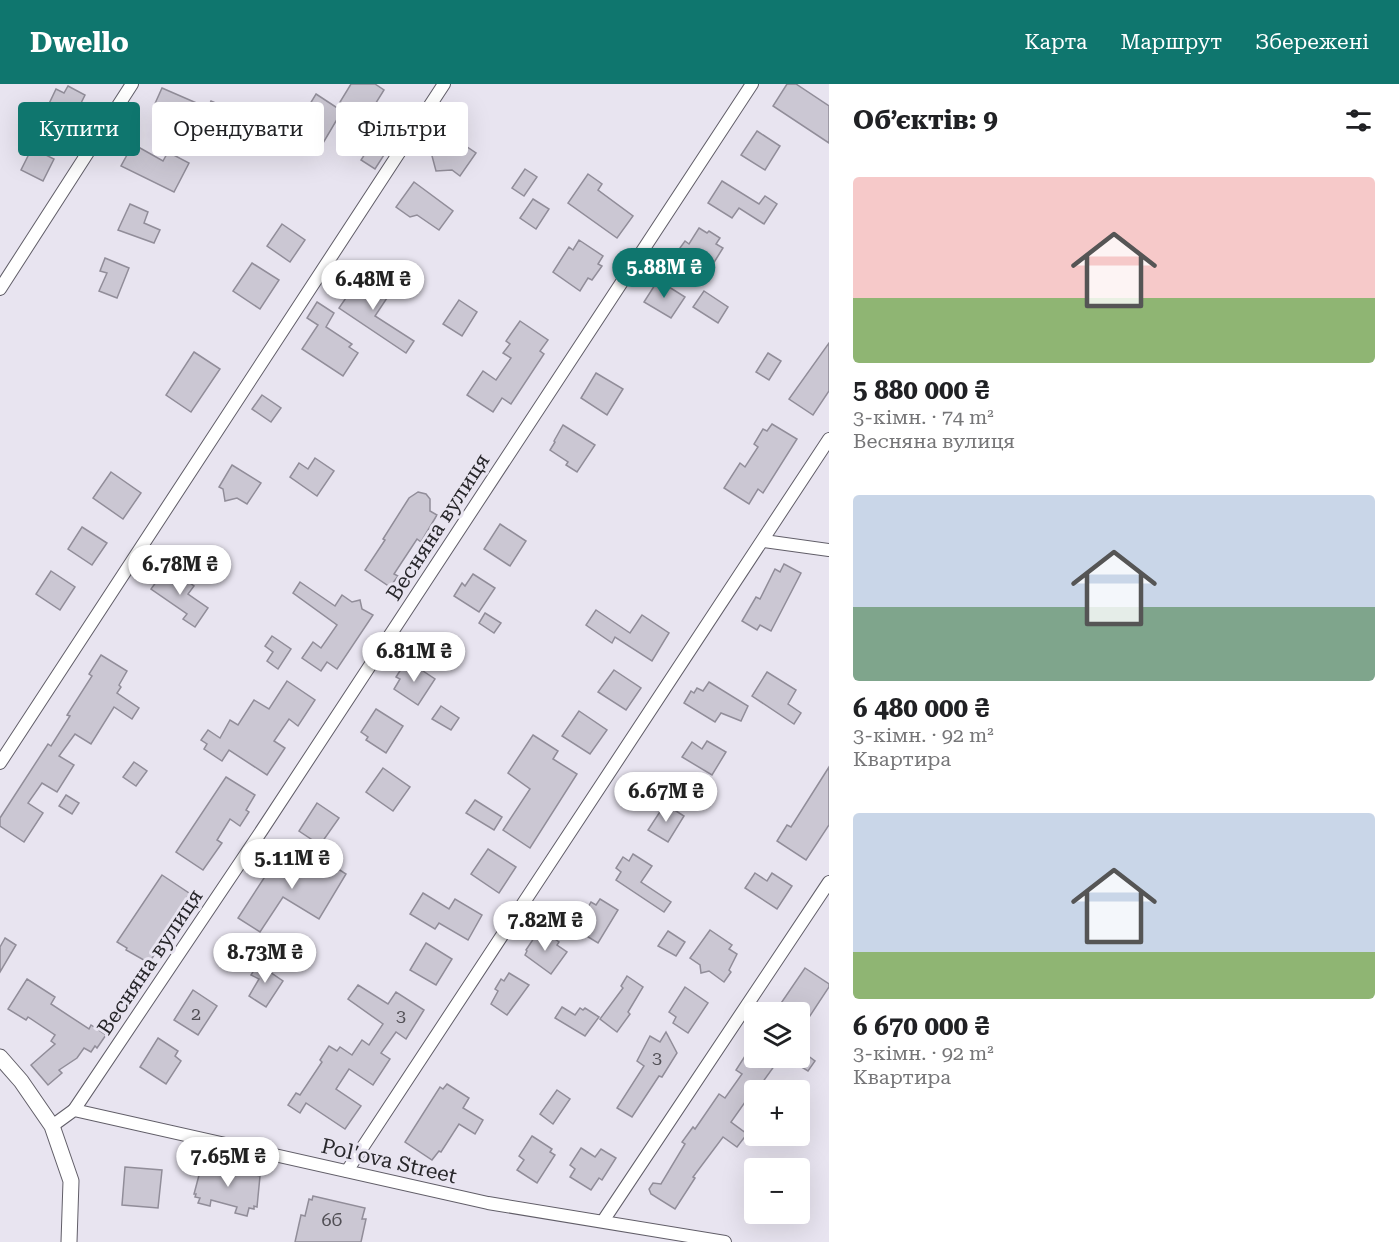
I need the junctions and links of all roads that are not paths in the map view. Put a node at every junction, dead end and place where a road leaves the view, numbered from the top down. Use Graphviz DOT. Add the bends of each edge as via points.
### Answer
graph roads {
  1 [pos="132,84"];
  2 [pos="444,84"];
  3 [pos="752,84"];
  4 [pos="0,290"];
  5 [pos="829,439"];
  6 [pos="764,541"];
  7 [pos="829,550"];
  8 [pos="0,763"];
  9 [pos="829,882"];
  10 [pos="0,1057"];
  11 [pos="74,1110"];
  12 [pos="52,1126"];
  13 [pos="347,1171"];
  14 [pos="603,1221"];
  15 [pos="694,1240"];
  16 [pos="69,1242"];
  17 [pos="725,1242"];
  1 -- 4 [label="street"];
  2 -- 8 [label="street"];
  3 -- 11 [label="street, Весняна вулиця"];
  5 -- 6 [label="street"];
  6 -- 7 [label="street"];
  6 -- 13 [label="street"];
  9 -- 14 [label="street"];
  10 -- 12 [label="street"];
  11 -- 12 [label="street"];
  11 -- 13 [label="street, Polʹova Street"];
  12 -- 16 [label="street" via="71,1181"];
  13 -- 14 [label="street, Polʹova Street" via="488,1203"];
  14 -- 15 [label="street, Polʹova Street"];
  15 -- 17 [label="street, Polʹova Street"];
}
